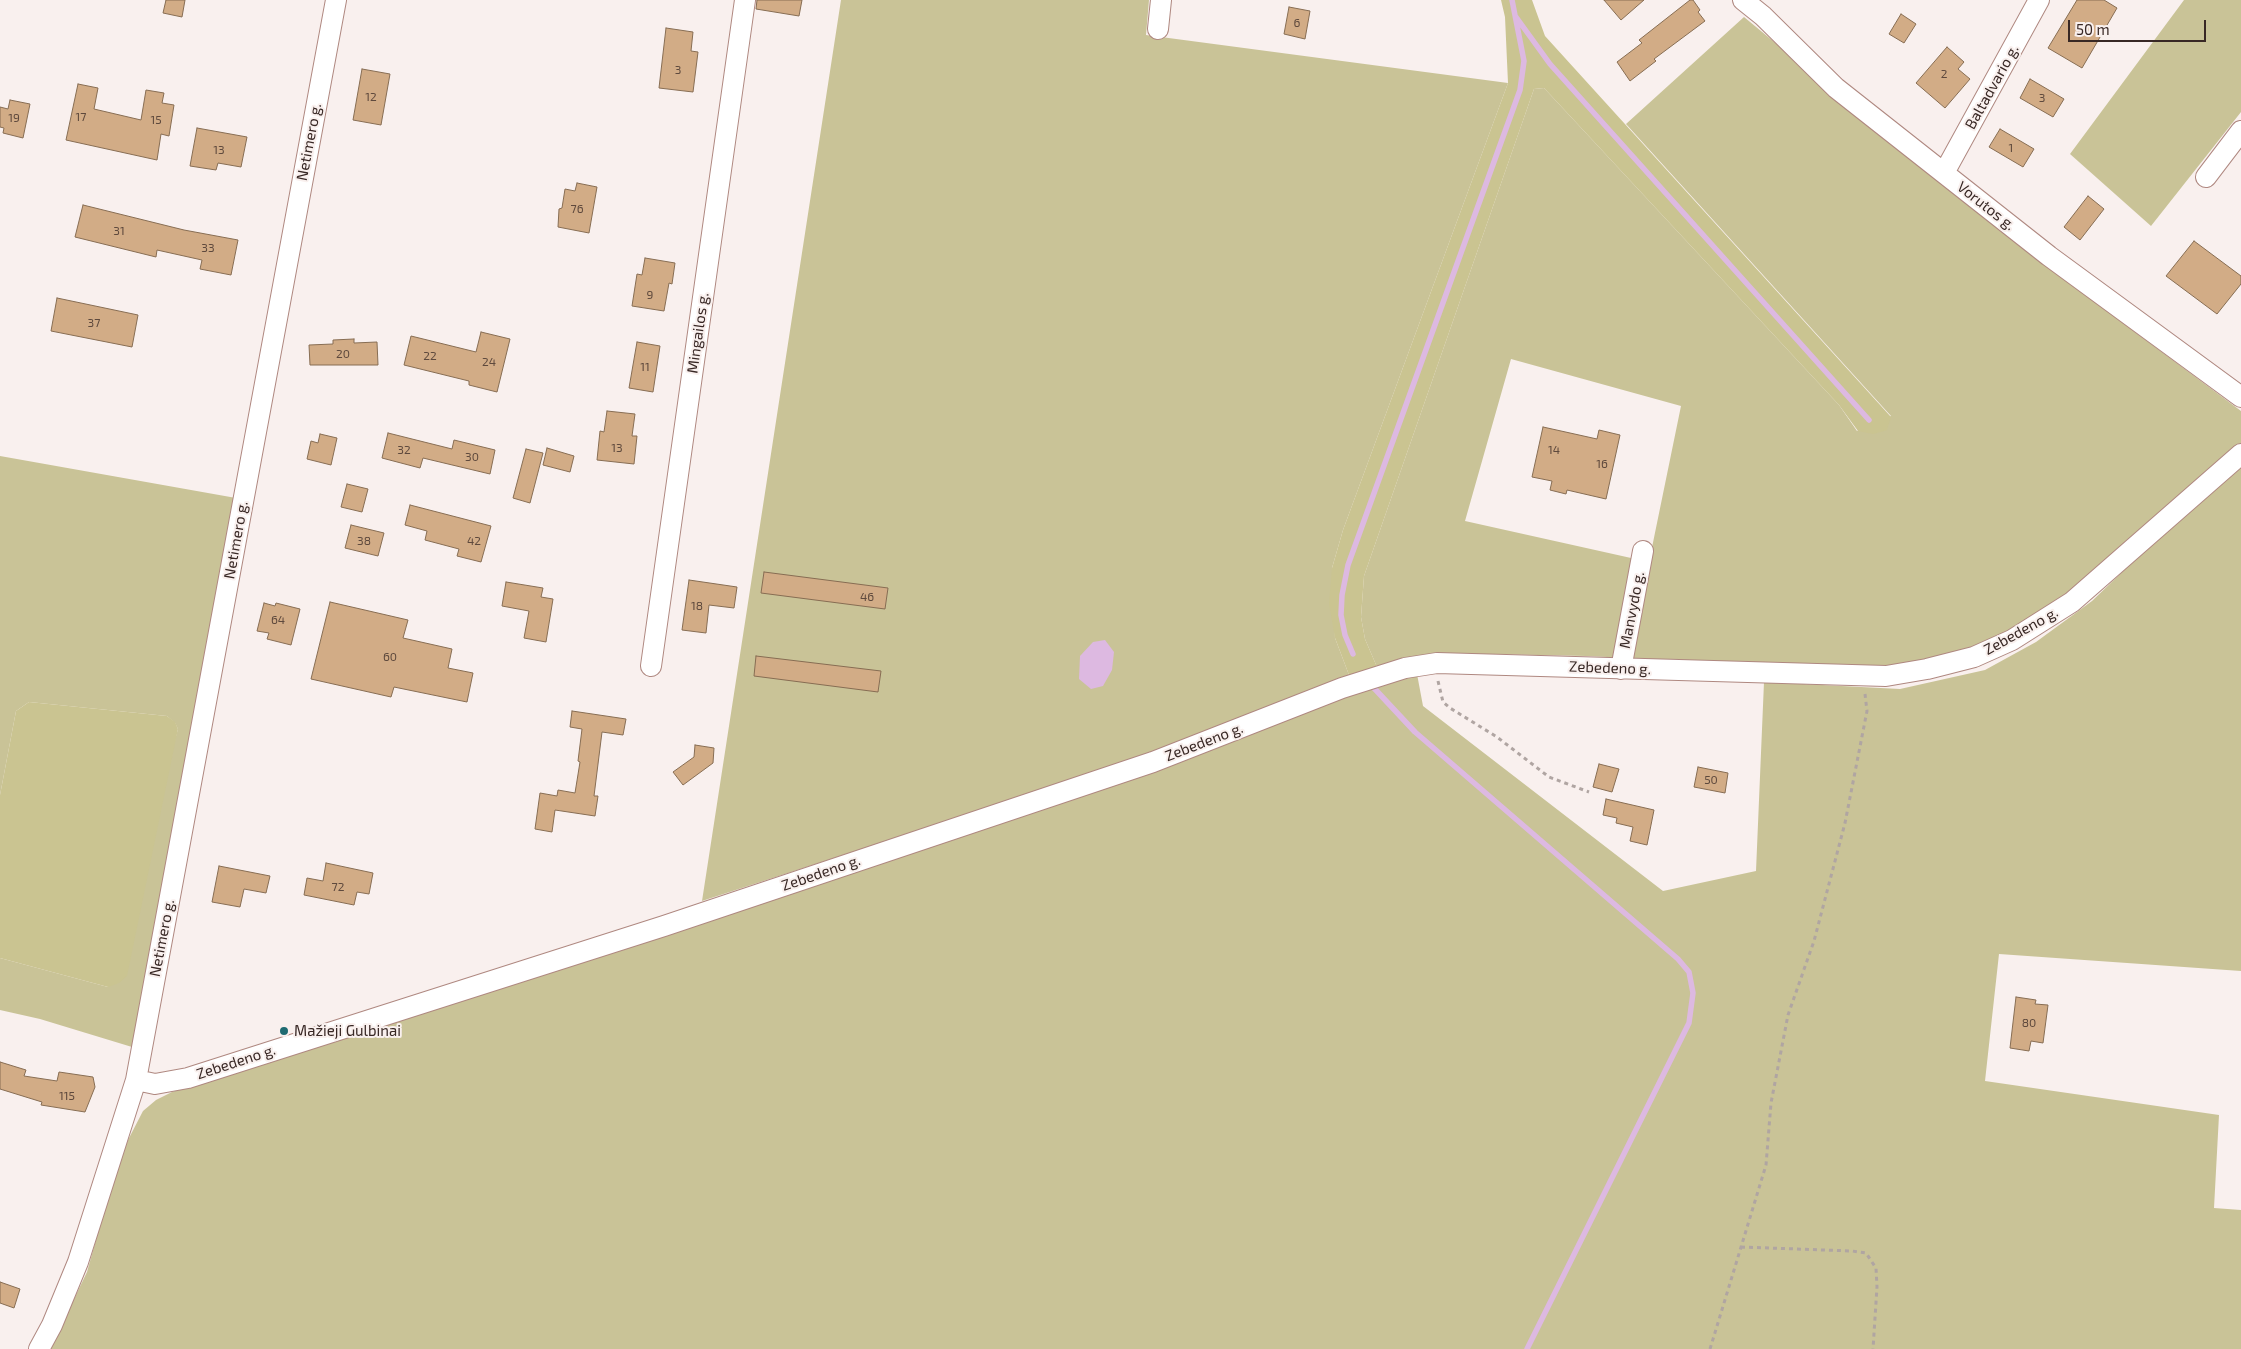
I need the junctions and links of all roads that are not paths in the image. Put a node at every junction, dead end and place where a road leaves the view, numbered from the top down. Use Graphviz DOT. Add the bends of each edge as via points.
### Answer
graph roads {
  1 [pos="336,0"];
  2 [pos="745,0"];
  3 [pos="1161,0"];
  4 [pos="1743,0"];
  5 [pos="2039,0"];
  6 [pos="1766,8"];
  7 [pos="1158,29"];
  8 [pos="2241,131"];
  9 [pos="1944,173"];
  10 [pos="2206,177"];
  11 [pos="2241,397"];
  12 [pos="2241,454"];
  13 [pos="1643,551"];
  14 [pos="651,666"];
  15 [pos="1621,668"];
  16 [pos="136,1080"];
  17 [pos="39,1349"];
  1 -- 16 [label="street, Netimero g."];
  2 -- 14 [label="street, Mingailos g."];
  3 -- 7 [label="street"];
  4 -- 6 [label="street, Vorutos g."];
  5 -- 9 [label="street, Baltadvario g."];
  6 -- 9 [label="street, Vorutos g." via="1836,88"];
  8 -- 10 [label="street"];
  9 -- 11 [label="street, Vorutos g." via="2049,256"];
  12 -- 15 [label="street, Zebedeno g." via="2072,602 2012,640 1974,657 1927,670 1886,676"];
  13 -- 15 [label="street, Manvydo g."];
  15 -- 16 [label="street, Zebedeno g." via="1437,663 1405,668 1342,688 1153,762 664,926 188,1078 154,1084"];
  16 -- 17 [label="street, Netimero g." via="78,1262"];
}
